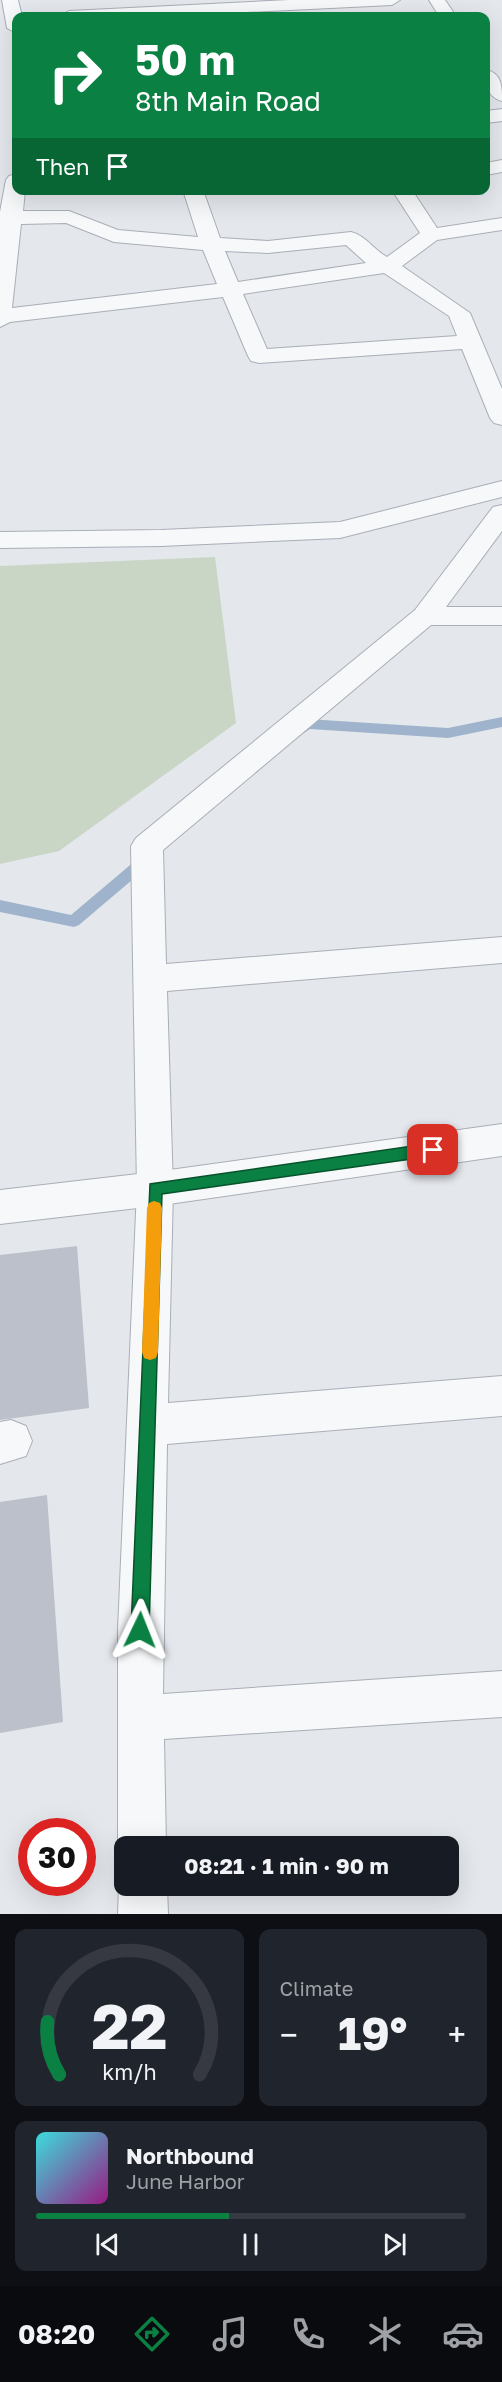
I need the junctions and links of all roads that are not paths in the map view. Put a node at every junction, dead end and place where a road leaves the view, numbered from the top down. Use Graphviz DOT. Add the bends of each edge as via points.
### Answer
graph roads {
  1 [pos="392,0"];
  2 [pos="150,12"];
  3 [pos="490,80"];
  4 [pos="502,95"];
  5 [pos="12,195"];
  6 [pos="195,195"];
  7 [pos="405,195"];
  8 [pos="6,218"];
  9 [pos="502,224"];
  10 [pos="431,235"];
  11 [pos="211,244"];
  12 [pos="388,266"];
  13 [pos="232,289"];
  14 [pos="1,318"];
  15 [pos="470,342"];
  16 [pos="501,414"];
  17 [pos="502,489"];
  18 [pos="502,513"];
  19 [pos="0,540"];
  20 [pos="425,616"];
  21 [pos="502,616"];
  22 [pos="502,950"];
  23 [pos="150,979"];
  24 [pos="502,1140"];
  25 [pos="155,1189"];
  26 [pos="0,1207"];
  27 [pos="502,1396"];
  28 [pos="148,1425"];
  29 [pos="502,1694"];
  30 [pos="141,1718"];
  31 [pos="142,1836"];
  32 [pos="143,1896"];
  33 [pos="143,1914"];
  1 -- 2 [label="street"];
  3 -- 4 [label="street"];
  5 -- 8 [label="street"];
  6 -- 11 [label="street"];
  7 -- 10 [label="street"];
  8 -- 11 [label="street" via="69,217 114,236"];
  8 -- 14 [label="street"];
  9 -- 10 [label="street"];
  10 -- 12 [label="street"];
  11 -- 12 [label="street" via="268,247 351,238 367,255"];
  11 -- 13 [label="street"];
  12 -- 13 [label="street"];
  12 -- 15 [label="street" via="459,313"];
  13 -- 14 [label="street"];
  13 -- 15 [label="street" via="259,356"];
  15 -- 16 [label="street"];
  17 -- 19 [label="street" via="339,530"];
  18 -- 20 [label="street"];
  20 -- 21 [label="street"];
  20 -- 23 [label="street" via="147,846"];
  22 -- 23 [label="street"];
  23 -- 25 [label="street"];
  24 -- 25 [label="street"];
  25 -- 26 [label="street"];
  25 -- 28 [label="street"];
  27 -- 28 [label="street"];
  28 -- 30 [label="street" via="140,1630"];
  29 -- 30 [label="street"];
  30 -- 31 [label="street"];
  32 -- 33 [label="street"];
}
